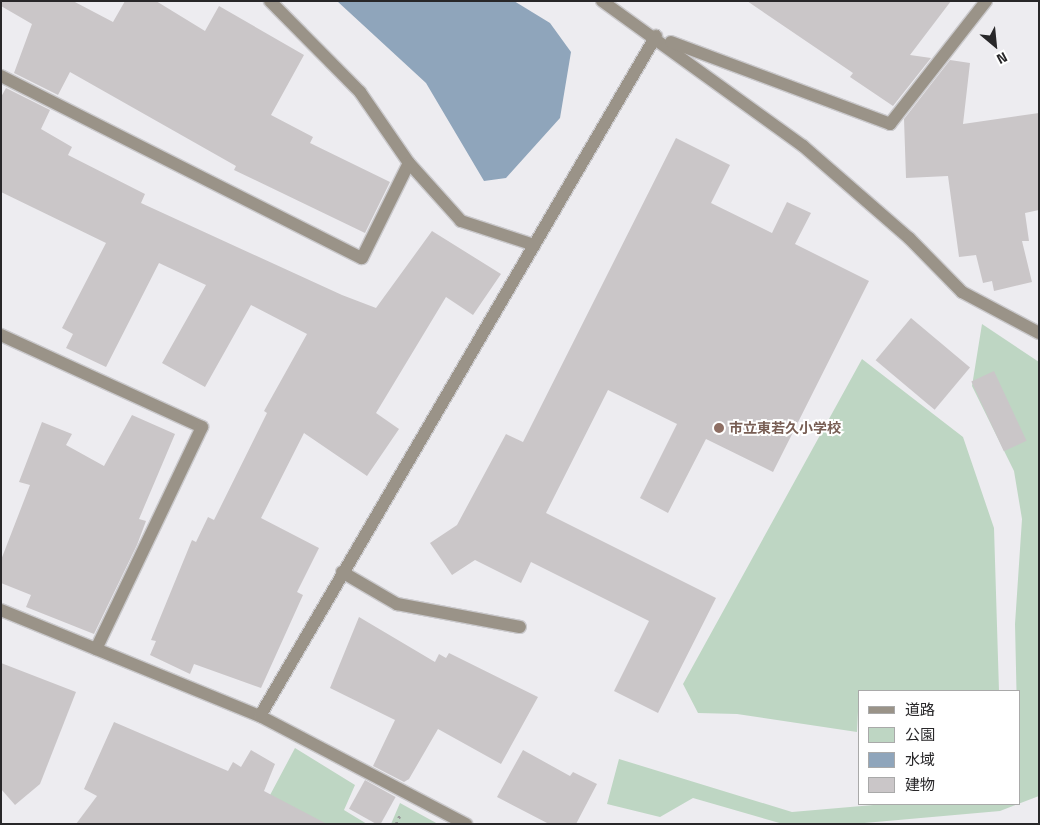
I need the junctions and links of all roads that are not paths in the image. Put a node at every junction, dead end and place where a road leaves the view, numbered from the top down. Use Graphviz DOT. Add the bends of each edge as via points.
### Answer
graph roads {
  1 [pos="270,1"];
  2 [pos="602,1"];
  3 [pos="986,1"];
  4 [pos="656,36"];
  5 [pos="1,76"];
  6 [pos="409,164"];
  7 [pos="534,246"];
  8 [pos="1039,333"];
  9 [pos="1,335"];
  10 [pos="342,572"];
  11 [pos="1,610"];
  12 [pos="520,627"];
  13 [pos="96,649"];
  14 [pos="260,716"];
  15 [pos="466,824"];
  1 -- 6 [label="street" via="360,92"];
  2 -- 4 [label="street"];
  3 -- 4 [label="street" via="890,124"];
  4 -- 7 [label="street"];
  4 -- 8 [label="street" via="803,146 909,238 962,292"];
  5 -- 6 [label="street" via="362,258"];
  6 -- 7 [label="street" via="461,220"];
  7 -- 10 [label="street"];
  9 -- 13 [label="street" via="202,427"];
  10 -- 12 [label="street" via="397,604"];
  10 -- 14 [label="street"];
  11 -- 13 [label="street"];
  13 -- 14 [label="street"];
  14 -- 15 [label="street"];
}
